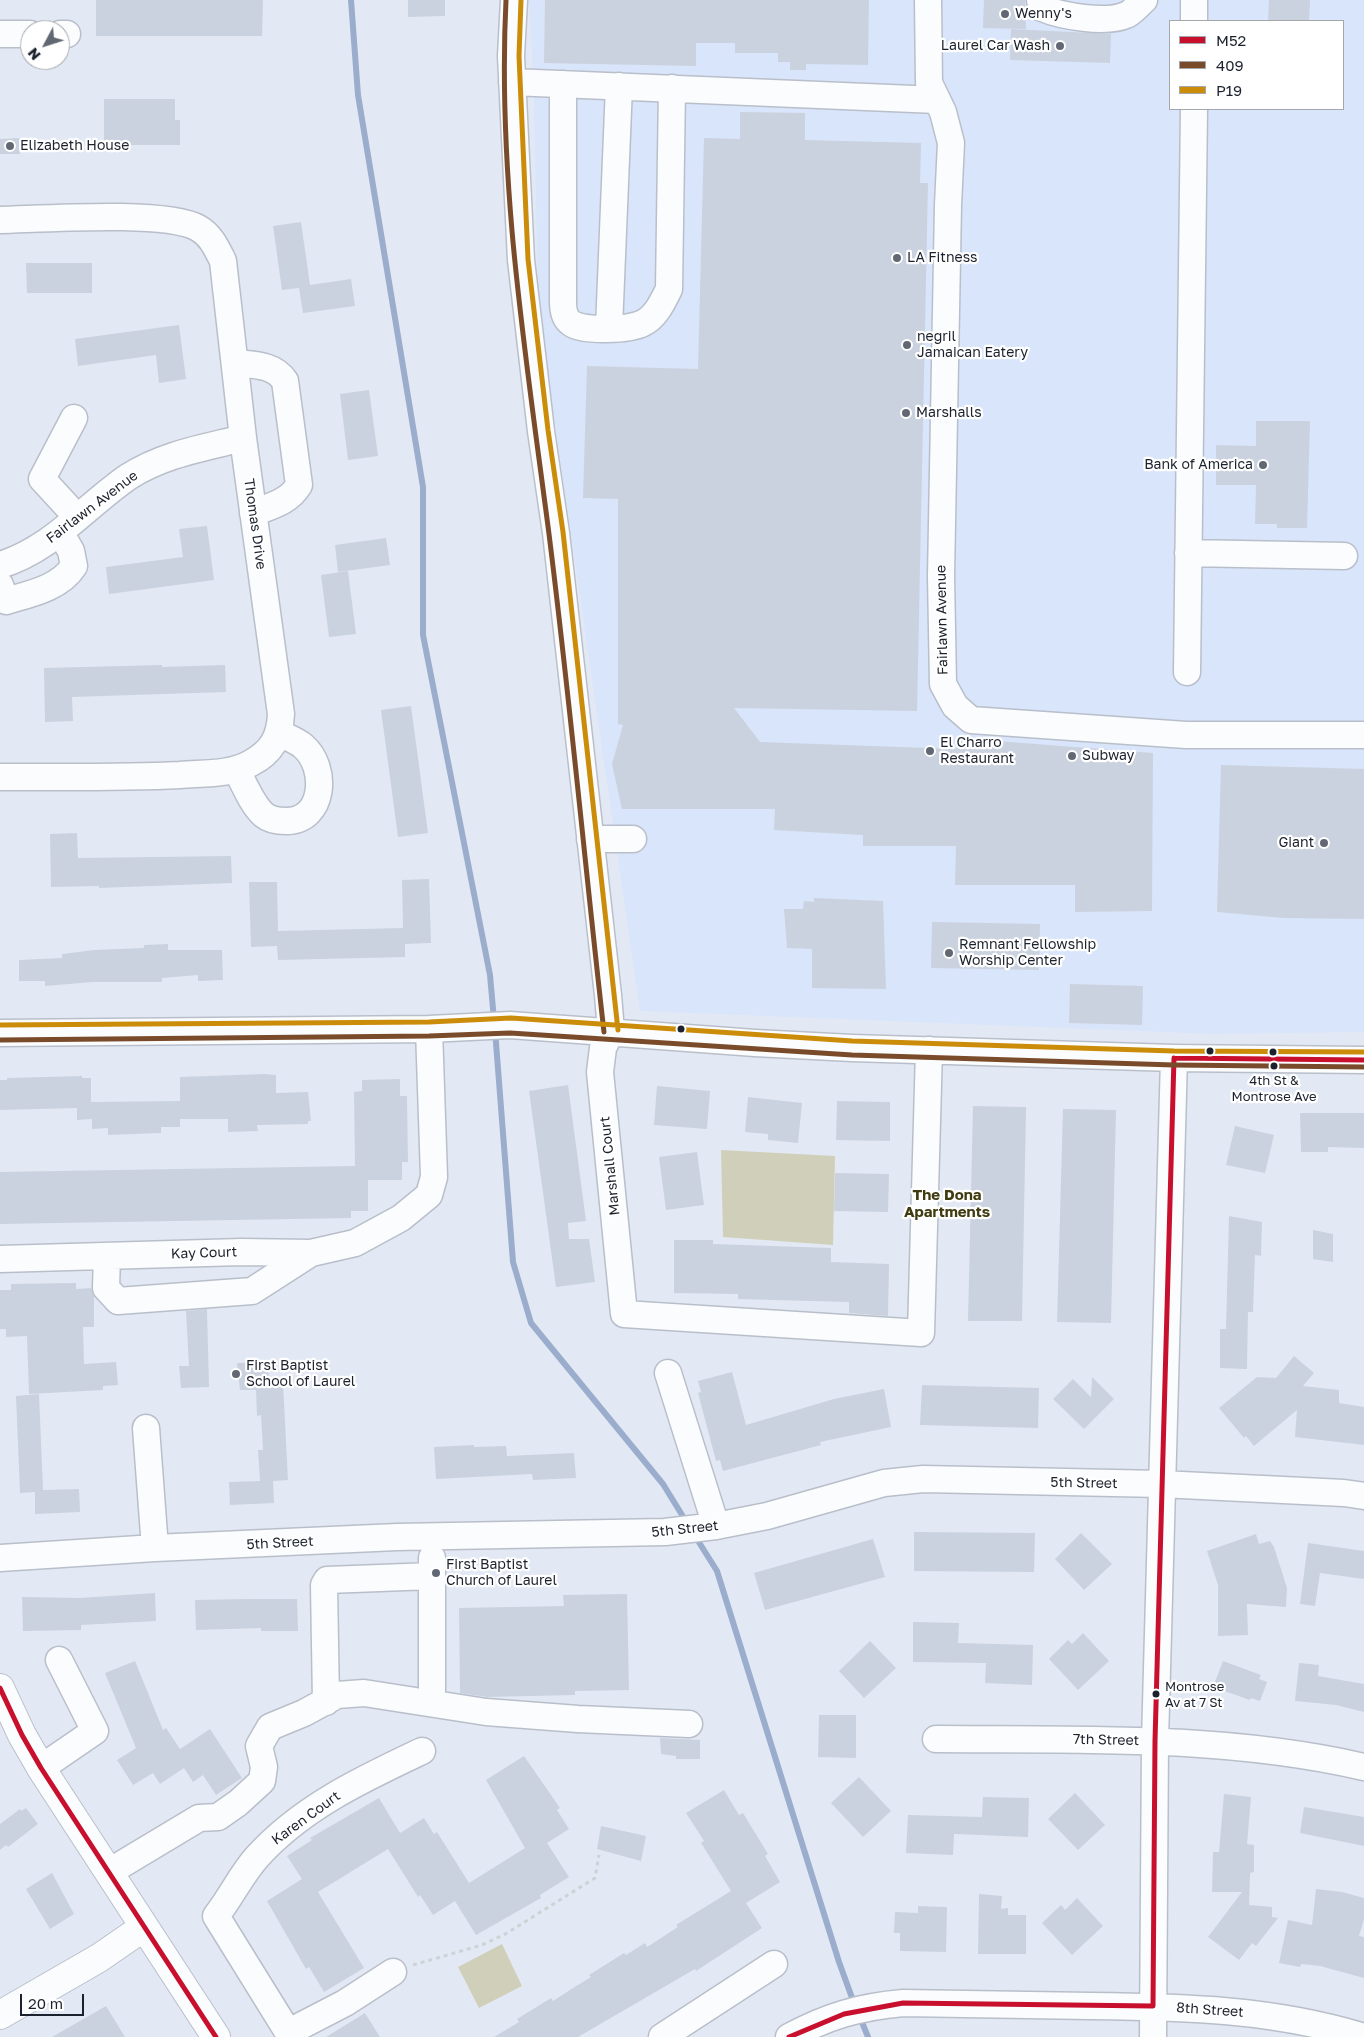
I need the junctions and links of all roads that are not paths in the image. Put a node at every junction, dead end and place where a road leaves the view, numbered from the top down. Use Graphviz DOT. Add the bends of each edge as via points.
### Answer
graph roads {
  1 [pos="514,0"];
  2 [pos="928,0"];
  3 [pos="1040,0"];
  4 [pos="1144,0"];
  5 [pos="1194,0"];
  6 [pos="1194,20"];
  7 [pos="0,34"];
  8 [pos="20,34"];
  9 [pos="512,82"];
  10 [pos="563,84"];
  11 [pos="619,86"];
  12 [pos="672,88"];
  13 [pos="937,100"];
  14 [pos="1194,110"];
  15 [pos="0,220"];
  16 [pos="609,328"];
  17 [pos="234,363"];
  18 [pos="74,418"];
  19 [pos="243,438"];
  20 [pos="253,513"];
  21 [pos="68,525"];
  22 [pos="1188,553"];
  23 [pos="1344,556"];
  24 [pos="0,565"];
  25 [pos="0,585"];
  26 [pos="1188,672"];
  27 [pos="279,733"];
  28 [pos="1364,735"];
  29 [pos="236,769"];
  30 [pos="0,778"];
  31 [pos="590,839"];
  32 [pos="633,839"];
  33 [pos="429,1028"];
  34 [pos="611,1031"];
  35 [pos="0,1033"];
  36 [pos="929,1050"];
  37 [pos="1174,1058"];
  38 [pos="1364,1060"];
  39 [pos="311,1252"];
  40 [pos="107,1256"];
  41 [pos="0,1259"];
  42 [pos="668,1373"];
  43 [pos="146,1428"];
  44 [pos="1161,1484"];
  45 [pos="1364,1496"];
  46 [pos="716,1526"];
  47 [pos="432,1537"];
  48 [pos="155,1548"];
  49 [pos="0,1558"];
  50 [pos="432,1576"];
  51 [pos="59,1660"];
  52 [pos="326,1702"];
  53 [pos="432,1702"];
  54 [pos="3,1704"];
  55 [pos="689,1724"];
  56 [pos="936,1739"];
  57 [pos="1156,1741"];
  58 [pos="422,1750"];
  59 [pos="1364,1767"];
  60 [pos="41,1768"];
  61 [pos="109,1872"];
  62 [pos="144,1927"];
  63 [pos="774,1964"];
  64 [pos="394,1972"];
  65 [pos="1153,2006"];
  66 [pos="0,2016"];
  67 [pos="290,2034"];
  68 [pos="216,2037"];
  69 [pos="662,2037"];
  70 [pos="789,2037"];
  71 [pos="1153,2037"];
  72 [pos="1364,2037"];
  1 -- 9 [label="street"];
  2 -- 13 [label="street, Fairlawn Avenue" via="928,75"];
  3 -- 4 [label="street" via="1042,8 1079,18 1126,15"];
  5 -- 6 [label="street"];
  7 -- 8 [label="street"];
  9 -- 10 [label="street"];
  9 -- 31 [label="street" via="521,260"];
  10 -- 11 [label="street"];
  10 -- 16 [label="street" via="563,312 568,322 579,328"];
  11 -- 12 [label="street"];
  11 -- 16 [label="street"];
  12 -- 13 [label="street"];
  12 -- 16 [label="street" via="669,289 662,304 643,323"];
  13 -- 28 [label="street, Fairlawn Avenue" via="951,143 941,615 943,684 955,706 970,720 1186,735"];
  14 -- 22 [label="street"];
  15 -- 17 [label="street, Thomas Drive" via="131,218 175,220 200,229 215,246 223,262"];
  17 -- 19 [label="street, Thomas Drive"];
  17 -- 20 [label="street" via="270,368 279,372 285,381 298,485 293,495"];
  18 -- 21 [label="street" via="42,479"];
  19 -- 20 [label="street, Thomas Drive"];
  19 -- 21 [label="street, Fairlawn Avenue" via="168,456 129,477"];
  20 -- 27 [label="street, Thomas Drive" via="281,714"];
  21 -- 24 [label="street, Fairlawn Avenue" via="24,556"];
  21 -- 25 [label="street" via="74,566 66,578 6,601"];
  22 -- 23 [label="street"];
  22 -- 26 [label="street"];
  27 -- 29 [label="street" via="264,754"];
  27 -- 29 [label="street" via="303,746 316,763 320,788 313,807 305,816 276,821 263,815"];
  29 -- 30 [label="street" via="143,777"];
  31 -- 32 [label="street"];
  31 -- 34 [label="street"];
  33 -- 34 [label="street" via="510,1024"];
  33 -- 35 [label="street"];
  33 -- 39 [label="street, Kay Court" via="434,1177 429,1195 401,1218 355,1243"];
  34 -- 36 [label="street" via="755,1043"];
  34 -- 36 [label="street, Marshall Court" via="603,1048 600,1072 624,1314 921,1333"];
  36 -- 37 [label="street"];
  37 -- 38 [label="street"];
  37 -- 44 [label="street"];
  39 -- 40 [label="street, Kay Court"];
  39 -- 40 [label="street" via="252,1291 118,1301 106,1288"];
  40 -- 41 [label="street, Kay Court"];
  42 -- 46 [label="street"];
  43 -- 48 [label="street"];
  44 -- 45 [label="street, 5th Street"];
  44 -- 46 [label="street, 5th Street" via="906,1480"];
  44 -- 57 [label="street"];
  46 -- 47 [label="street, 5th Street" via="665,1532"];
  47 -- 48 [label="street, 5th Street"];
  47 -- 50 [label="street"];
  48 -- 49 [label="street, 5th Street"];
  50 -- 52 [label="street" via="327,1580 324,1586"];
  50 -- 53 [label="street"];
  51 -- 60 [label="street" via="95,1731"];
  52 -- 53 [label="street" via="337,1694 364,1693"];
  52 -- 61 [label="street" via="270,1727 259,1746 264,1767 262,1782 238,1803 218,1817 199,1818"];
  53 -- 55 [label="street" via="486,1712"];
  54 -- 60 [label="main road"];
  56 -- 57 [label="street, 7th Street"];
  57 -- 59 [label="street, 7th Street" via="1311,1755"];
  57 -- 65 [label="street"];
  58 -- 67 [label="street, Karen Court" via="327,1800 290,1826 256,1859 216,1916"];
  60 -- 61 [label="main road"];
  61 -- 62 [label="main road"];
  62 -- 66 [label="main road" via="100,1958"];
  62 -- 68 [label="main road"];
  63 -- 69 [label="street"];
  64 -- 67 [label="street"];
  65 -- 70 [label="street, 8th Street" via="903,2003 865,2007 835,2015"];
  65 -- 71 [label="street"];
  65 -- 72 [label="street, 8th Street" via="1258,2013"];
}
